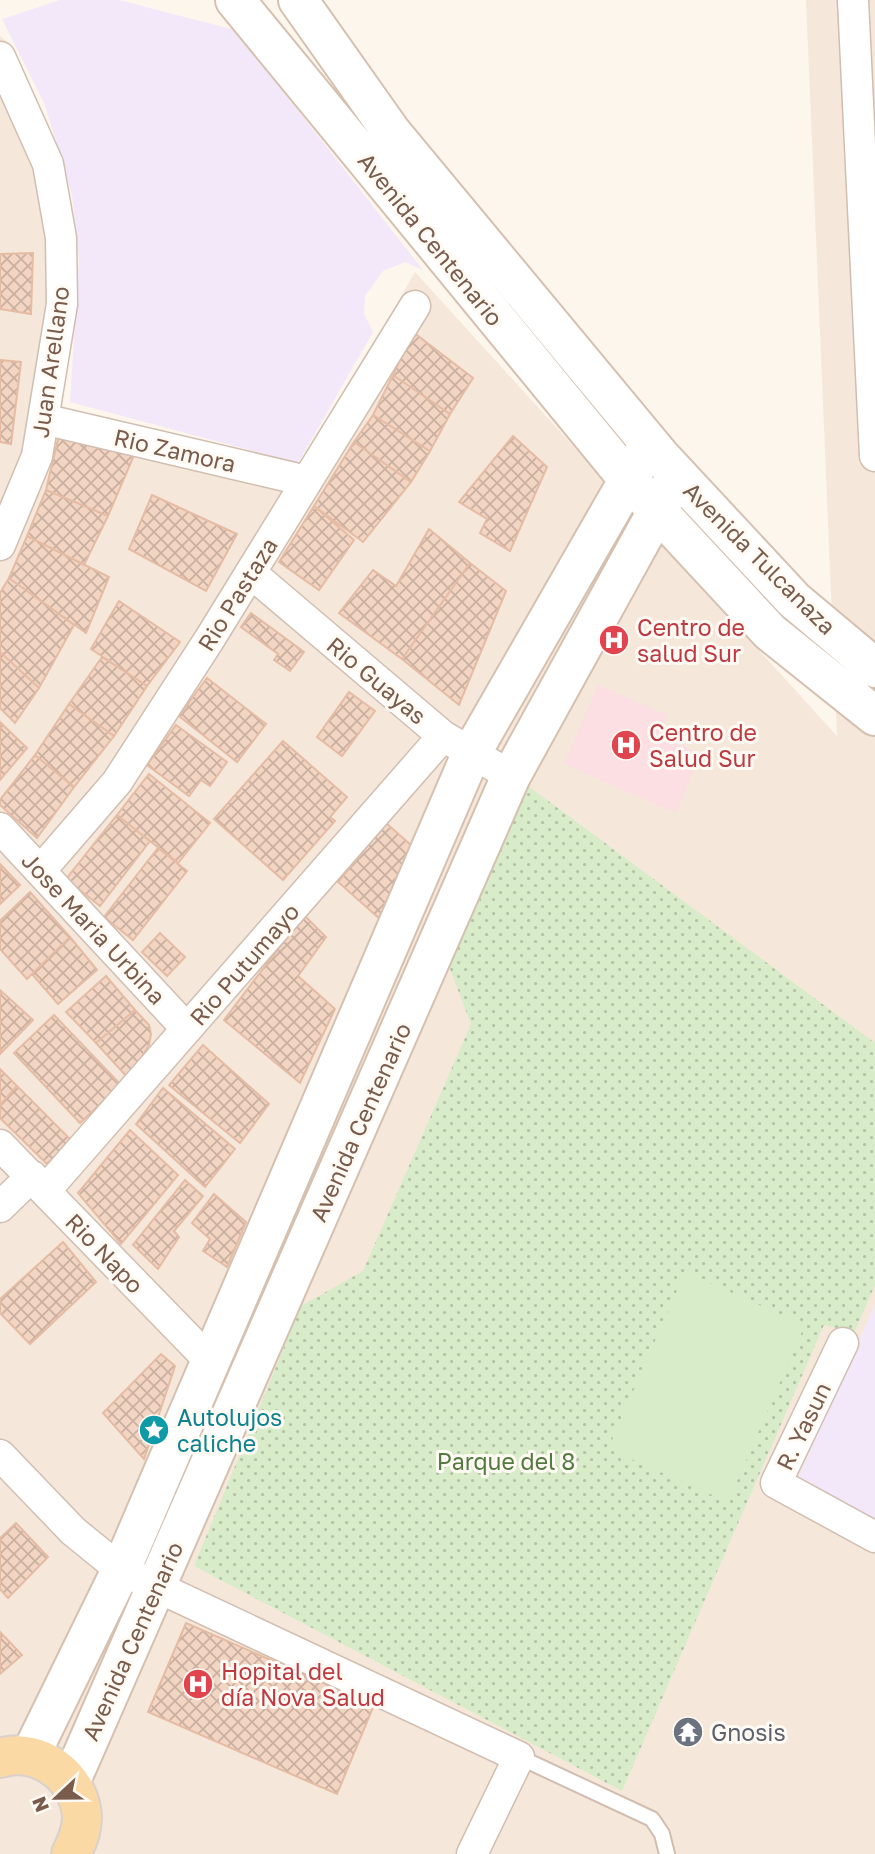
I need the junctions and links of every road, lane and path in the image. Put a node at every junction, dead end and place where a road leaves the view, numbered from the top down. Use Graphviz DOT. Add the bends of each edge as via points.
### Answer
graph roads {
  1 [pos="234,0"];
  2 [pos="298,0"];
  3 [pos="853,0"];
  4 [pos="0,57"];
  5 [pos="868,134"];
  6 [pos="415,306"];
  7 [pos="43,419"];
  8 [pos="649,444"];
  9 [pos="874,444"];
  10 [pos="677,475"];
  11 [pos="627,478"];
  12 [pos="307,481"];
  13 [pos="655,510"];
  14 [pos="0,545"];
  15 [pos="251,573"];
  16 [pos="875,668"];
  17 [pos="875,716"];
  18 [pos="457,744"];
  19 [pos="511,776"];
  20 [pos="0,828"];
  21 [pos="41,870"];
  22 [pos="187,1029"];
  23 [pos="0,1144"];
  24 [pos="38,1183"];
  25 [pos="0,1207"];
  26 [pos="843,1343"];
  27 [pos="210,1361"];
  28 [pos="0,1455"];
  29 [pos="875,1537"];
  30 [pos="121,1570"];
  31 [pos="157,1587"];
  32 [pos="9,1756"];
  33 [pos="519,1757"];
  34 [pos="70,1783"];
  35 [pos="81,1848"];
  36 [pos="472,1854"];
  37 [pos="667,1854"];
  1 -- 11 [label="street, Avenida Centenario"];
  2 -- 8 [label="street, Avenida Centenario" via="392,133"];
  3 -- 5 [label="street"];
  4 -- 7 [label="street, Juan Arellano" via="48,164 61,238 62,304"];
  5 -- 9 [label="street"];
  6 -- 12 [label="street, Rio Pastaza"];
  7 -- 12 [label="street, Rio Zamora"];
  7 -- 14 [label="street, Juan Arellano" via="37,456"];
  8 -- 10 [label="street, Avenida Tulcanaza"];
  8 -- 11 [label="street, Avenida Centenario"];
  10 -- 13 [label="street, Avenida Centenario"];
  10 -- 16 [label="street, Avenida Tulcanaza" via="794,600"];
  11 -- 13 [label="street, Avenida Tulcanaza"];
  11 -- 18 [label="street, Avenida Centenario"];
  12 -- 15 [label="street, Rio Pastaza"];
  13 -- 17 [label="street, Avenida Tulcanaza" via="771,632"];
  13 -- 19 [label="street, Avenida Centenario"];
  15 -- 18 [label="street, Rio Guayas"];
  15 -- 21 [label="street, Rio Pastaza" via="117,782"];
  18 -- 19 [label="street, Rio Guayas"];
  18 -- 22 [label="street, Rio Putumayo"];
  18 -- 27 [label="street, Avenida Centenario"];
  19 -- 31 [label="street, Avenida Centenario"];
  20 -- 21 [label="street, Jose Maria Urbina"];
  21 -- 22 [label="street, Jose Maria Urbina"];
  22 -- 24 [label="street, Rio Putumayo"];
  23 -- 24 [label="street, Rio Napo"];
  24 -- 25 [label="street, Rio Putumayo"];
  24 -- 27 [label="street, Rio Napo"];
  26 -- 29 [label="street, R. Yasun" via="776,1483"];
  27 -- 30 [label="street, Avenida Centenario"];
  28 -- 30 [label="street" via="73,1531"];
  30 -- 31 [label="street"];
  30 -- 32 [label="street, Avenida Centenario"];
  31 -- 33 [label="street"];
  31 -- 34 [label="street, Avenida Centenario"];
  32 -- 34 [label="main road" via="59,1770"];
  33 -- 36 [label="street"];
  33 -- 37 [label="lane" via="652,1819"];
  34 -- 35 [label="main road" via="82,1818"];
}
